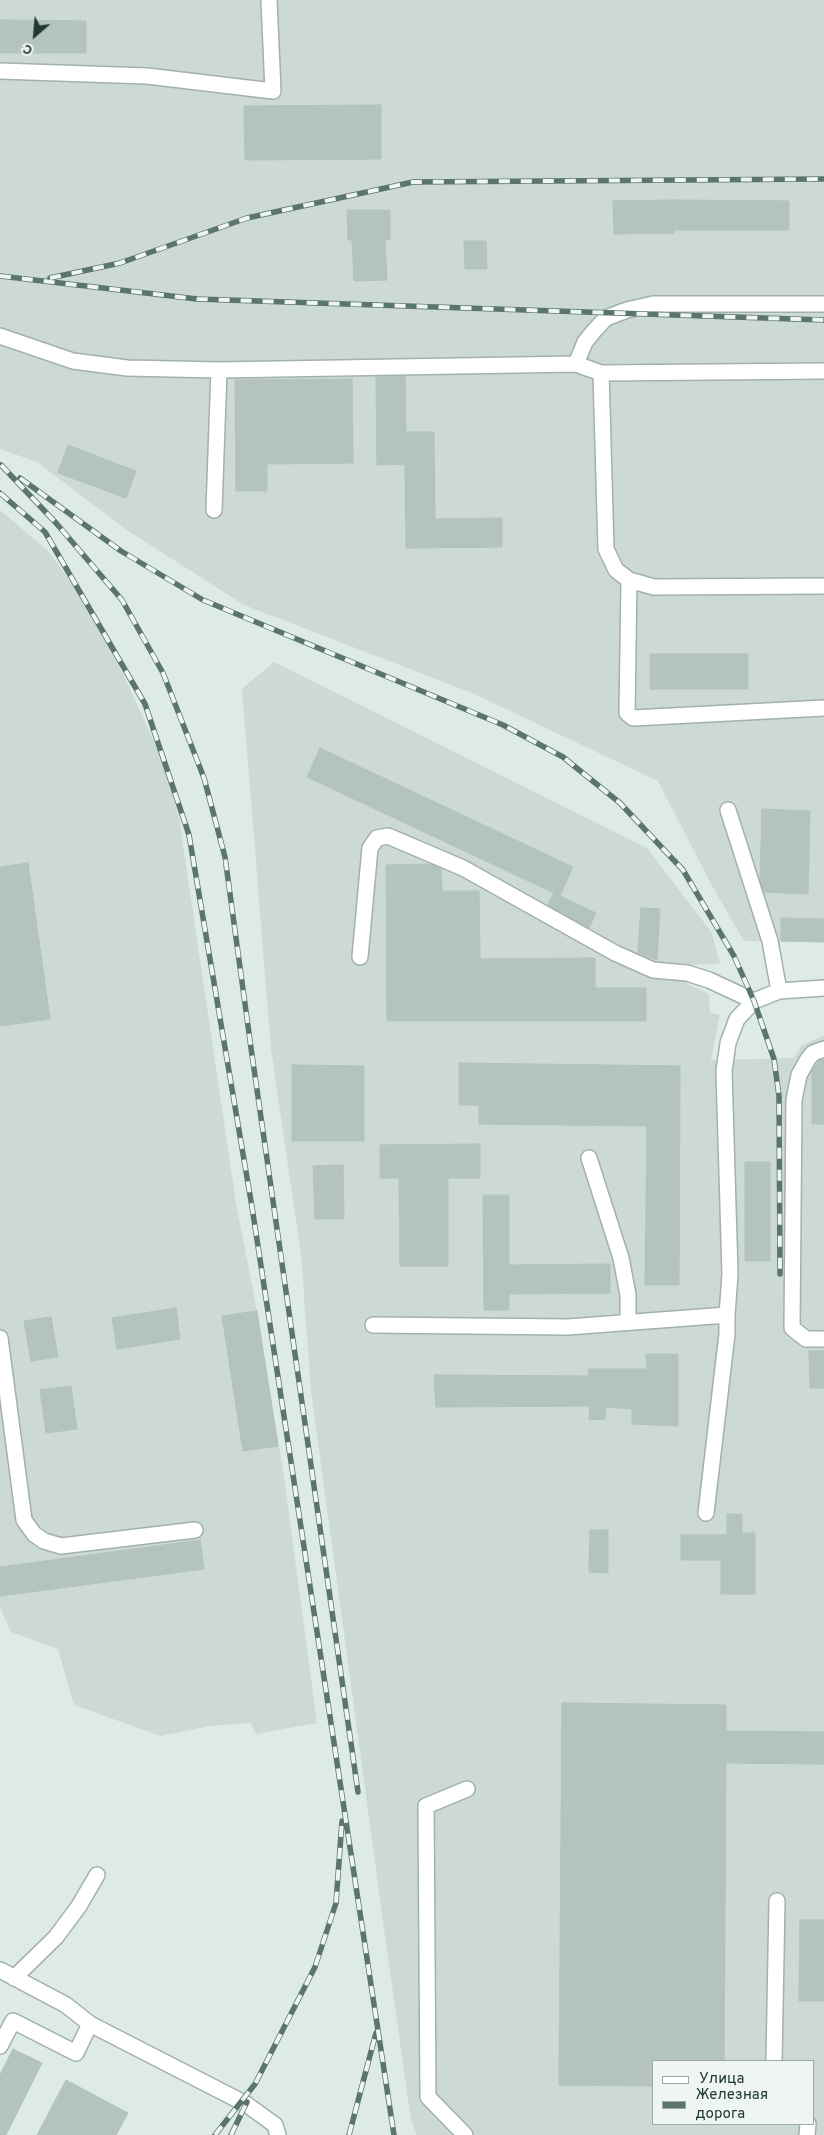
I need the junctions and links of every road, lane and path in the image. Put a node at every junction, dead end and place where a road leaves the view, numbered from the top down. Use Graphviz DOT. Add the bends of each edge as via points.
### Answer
graph roads {
  1 [pos="269,0"];
  2 [pos="0,70"];
  3 [pos="824,304"];
  4 [pos="0,336"];
  5 [pos="576,364"];
  6 [pos="219,370"];
  7 [pos="824,372"];
  8 [pos="601,373"];
  9 [pos="214,510"];
  10 [pos="629,580"];
  11 [pos="824,586"];
  12 [pos="824,708"];
  13 [pos="728,810"];
  14 [pos="360,957"];
  15 [pos="824,988"];
  16 [pos="779,991"];
  17 [pos="754,1002"];
  18 [pos="824,1049"];
  19 [pos="589,1158"];
  20 [pos="727,1315"];
  21 [pos="628,1322"];
  22 [pos="373,1325"];
  23 [pos="0,1338"];
  24 [pos="824,1339"];
  25 [pos="2,1360"];
  26 [pos="706,1513"];
  27 [pos="195,1530"];
  28 [pos="467,1789"];
  29 [pos="97,1875"];
  30 [pos="777,1901"];
  31 [pos="0,1970"];
  32 [pos="14,1978"];
  33 [pos="90,2024"];
  34 [pos="0,2046"];
  35 [pos="774,2060"];
  36 [pos="278,2135"];
  37 [pos="465,2135"];
  1 -- 2 [label="lane" via="273,91 147,76"];
  3 -- 5 [label="lane" via="653,304 626,310 606,318 585,342"];
  4 -- 6 [label="lane" via="73,362 127,368"];
  5 -- 6 [label="lane"];
  5 -- 8 [label="lane"];
  6 -- 9 [label="lane"];
  7 -- 8 [label="lane"];
  8 -- 10 [label="lane" via="606,549 616,570"];
  10 -- 11 [label="lane" via="654,587"];
  10 -- 12 [label="lane" via="627,713 633,718"];
  13 -- 16 [label="lane" via="770,941"];
  14 -- 17 [label="lane" via="370,848 377,838 388,836 463,868 615,954 653,970 687,973 709,980"];
  15 -- 16 [label="lane"];
  16 -- 17 [label="lane"];
  17 -- 20 [label="lane" via="737,1019 728,1043 724,1070 730,1274"];
  18 -- 24 [label="lane" via="808,1059 799,1075 794,1100 792,1328 806,1339"];
  19 -- 21 [label="lane" via="621,1258 628,1295"];
  20 -- 21 [label="lane"];
  20 -- 26 [label="lane"];
  21 -- 22 [label="lane" via="550,1327"];
  23 -- 25 [label="lane"];
  25 -- 27 [label="lane" via="24,1520 34,1534 61,1546"];
  28 -- 37 [label="lane" via="426,1806 428,2097"];
  29 -- 32 [label="lane" via="80,1906 56,1937"];
  30 -- 35 [label="lane"];
  31 -- 32 [label="lane"];
  32 -- 33 [label="lane" via="66,2004"];
  33 -- 34 [label="lane" via="76,2053 13,2021"];
  33 -- 36 [label="lane" via="246,2104 275,2125"];
}
